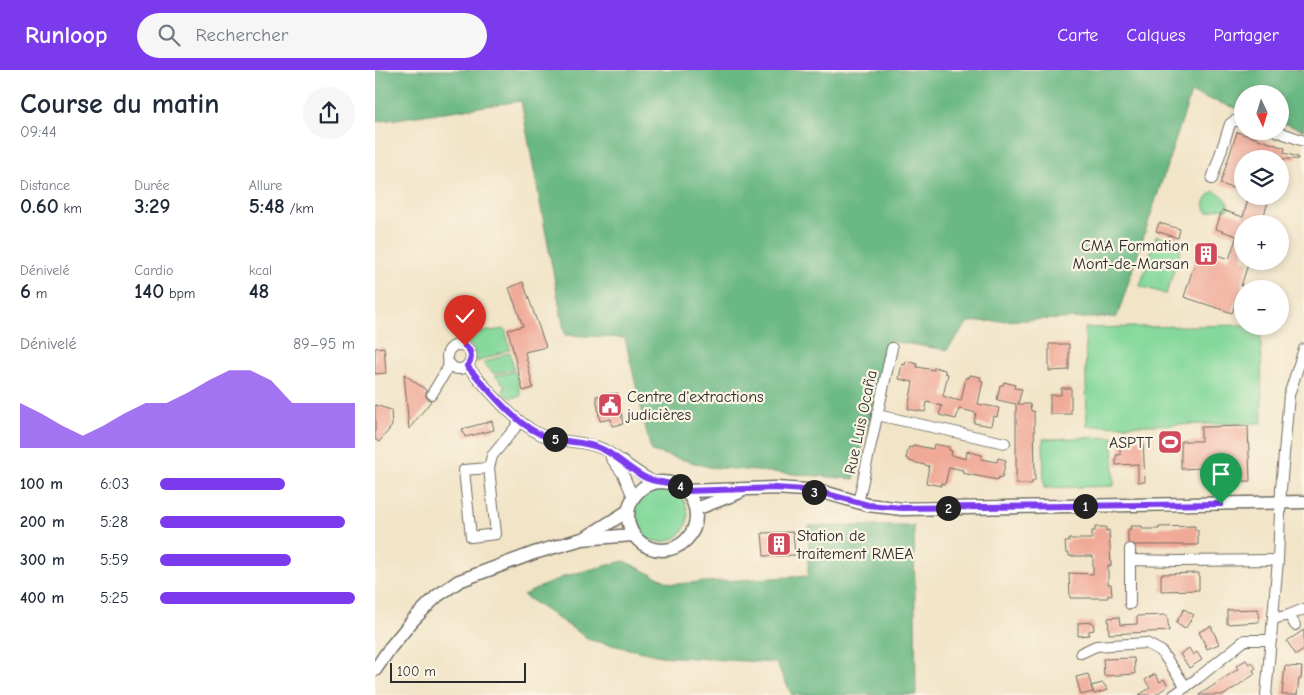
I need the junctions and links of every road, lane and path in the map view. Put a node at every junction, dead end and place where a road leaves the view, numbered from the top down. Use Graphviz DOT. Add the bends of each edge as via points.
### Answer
graph roads {
  1 [pos="1234,121"];
  2 [pos="1289,136"];
  3 [pos="1304,141"];
  4 [pos="1213,179"];
  5 [pos="891,348"];
  6 [pos="1304,350"];
  7 [pos="450,364"];
  8 [pos="467,366"];
  9 [pos="432,394"];
  10 [pos="877,415"];
  11 [pos="520,422"];
  12 [pos="1005,443"];
  13 [pos="604,450"];
  14 [pos="489,468"];
  15 [pos="655,482"];
  16 [pos="746,489"];
  17 [pos="686,491"];
  18 [pos="633,498"];
  19 [pos="858,502"];
  20 [pos="1304,502"];
  21 [pos="1280,503"];
  22 [pos="696,509"];
  23 [pos="628,511"];
  24 [pos="633,535"];
  25 [pos="583,539"];
  26 [pos="1278,560"];
  27 [pos="1131,604"];
  28 [pos="1304,609"];
  29 [pos="1289,615"];
  30 [pos="1273,619"];
  31 [pos="1295,625"];
  32 [pos="1271,640"];
  33 [pos="1081,653"];
  34 [pos="375,670"];
  35 [pos="1186,687"];
  36 [pos="1174,695"];
  37 [pos="1266,695"];
  1 -- 4 [label="street" via="1230,124"];
  2 -- 3 [label="street"];
  5 -- 10 [label="street, Rue Luis Ocaña"];
  6 -- 21 [label="street" via="1289,395"];
  7 -- 8 [label="street" via="456,368"];
  7 -- 8 [label="street" via="448,352 453,346 461,345 470,351 471,359"];
  7 -- 9 [label="street"];
  8 -- 11 [label="street"];
  10 -- 12 [label="street"];
  10 -- 19 [label="street, Rue Luis Ocaña"];
  11 -- 13 [label="street" via="550,438 585,443"];
  11 -- 14 [label="street" via="492,456"];
  13 -- 15 [label="street"];
  13 -- 18 [label="street" via="623,474"];
  14 -- 14 [label="street" via="496,534 471,537 465,470"];
  15 -- 17 [label="street" via="677,485"];
  15 -- 18 [label="street" via="642,488"];
  16 -- 17 [label="street"];
  16 -- 19 [label="street" via="805,490"];
  16 -- 22 [label="street"];
  17 -- 22 [label="street"];
  18 -- 23 [label="street"];
  19 -- 21 [label="street" via="902,508"];
  20 -- 21 [label="street"];
  21 -- 26 [label="street"];
  22 -- 24 [label="street" via="694,530 681,545 655,550"];
  23 -- 24 [label="street" via="628,524"];
  23 -- 25 [label="street"];
  24 -- 25 [label="street"];
  25 -- 34 [label="street" via="459,580 413,620"];
  26 -- 27 [label="street" via="1178,562 1130,555"];
  26 -- 30 [label="street"];
  28 -- 29 [label="street"];
  29 -- 30 [label="street"];
  29 -- 31 [label="street"];
  30 -- 32 [label="street"];
  32 -- 35 [label="street" via="1245,640"];
  32 -- 37 [label="street"];
  33 -- 35 [label="street" via="1096,646 1146,643 1161,651"];
  35 -- 36 [label="street"];
}
